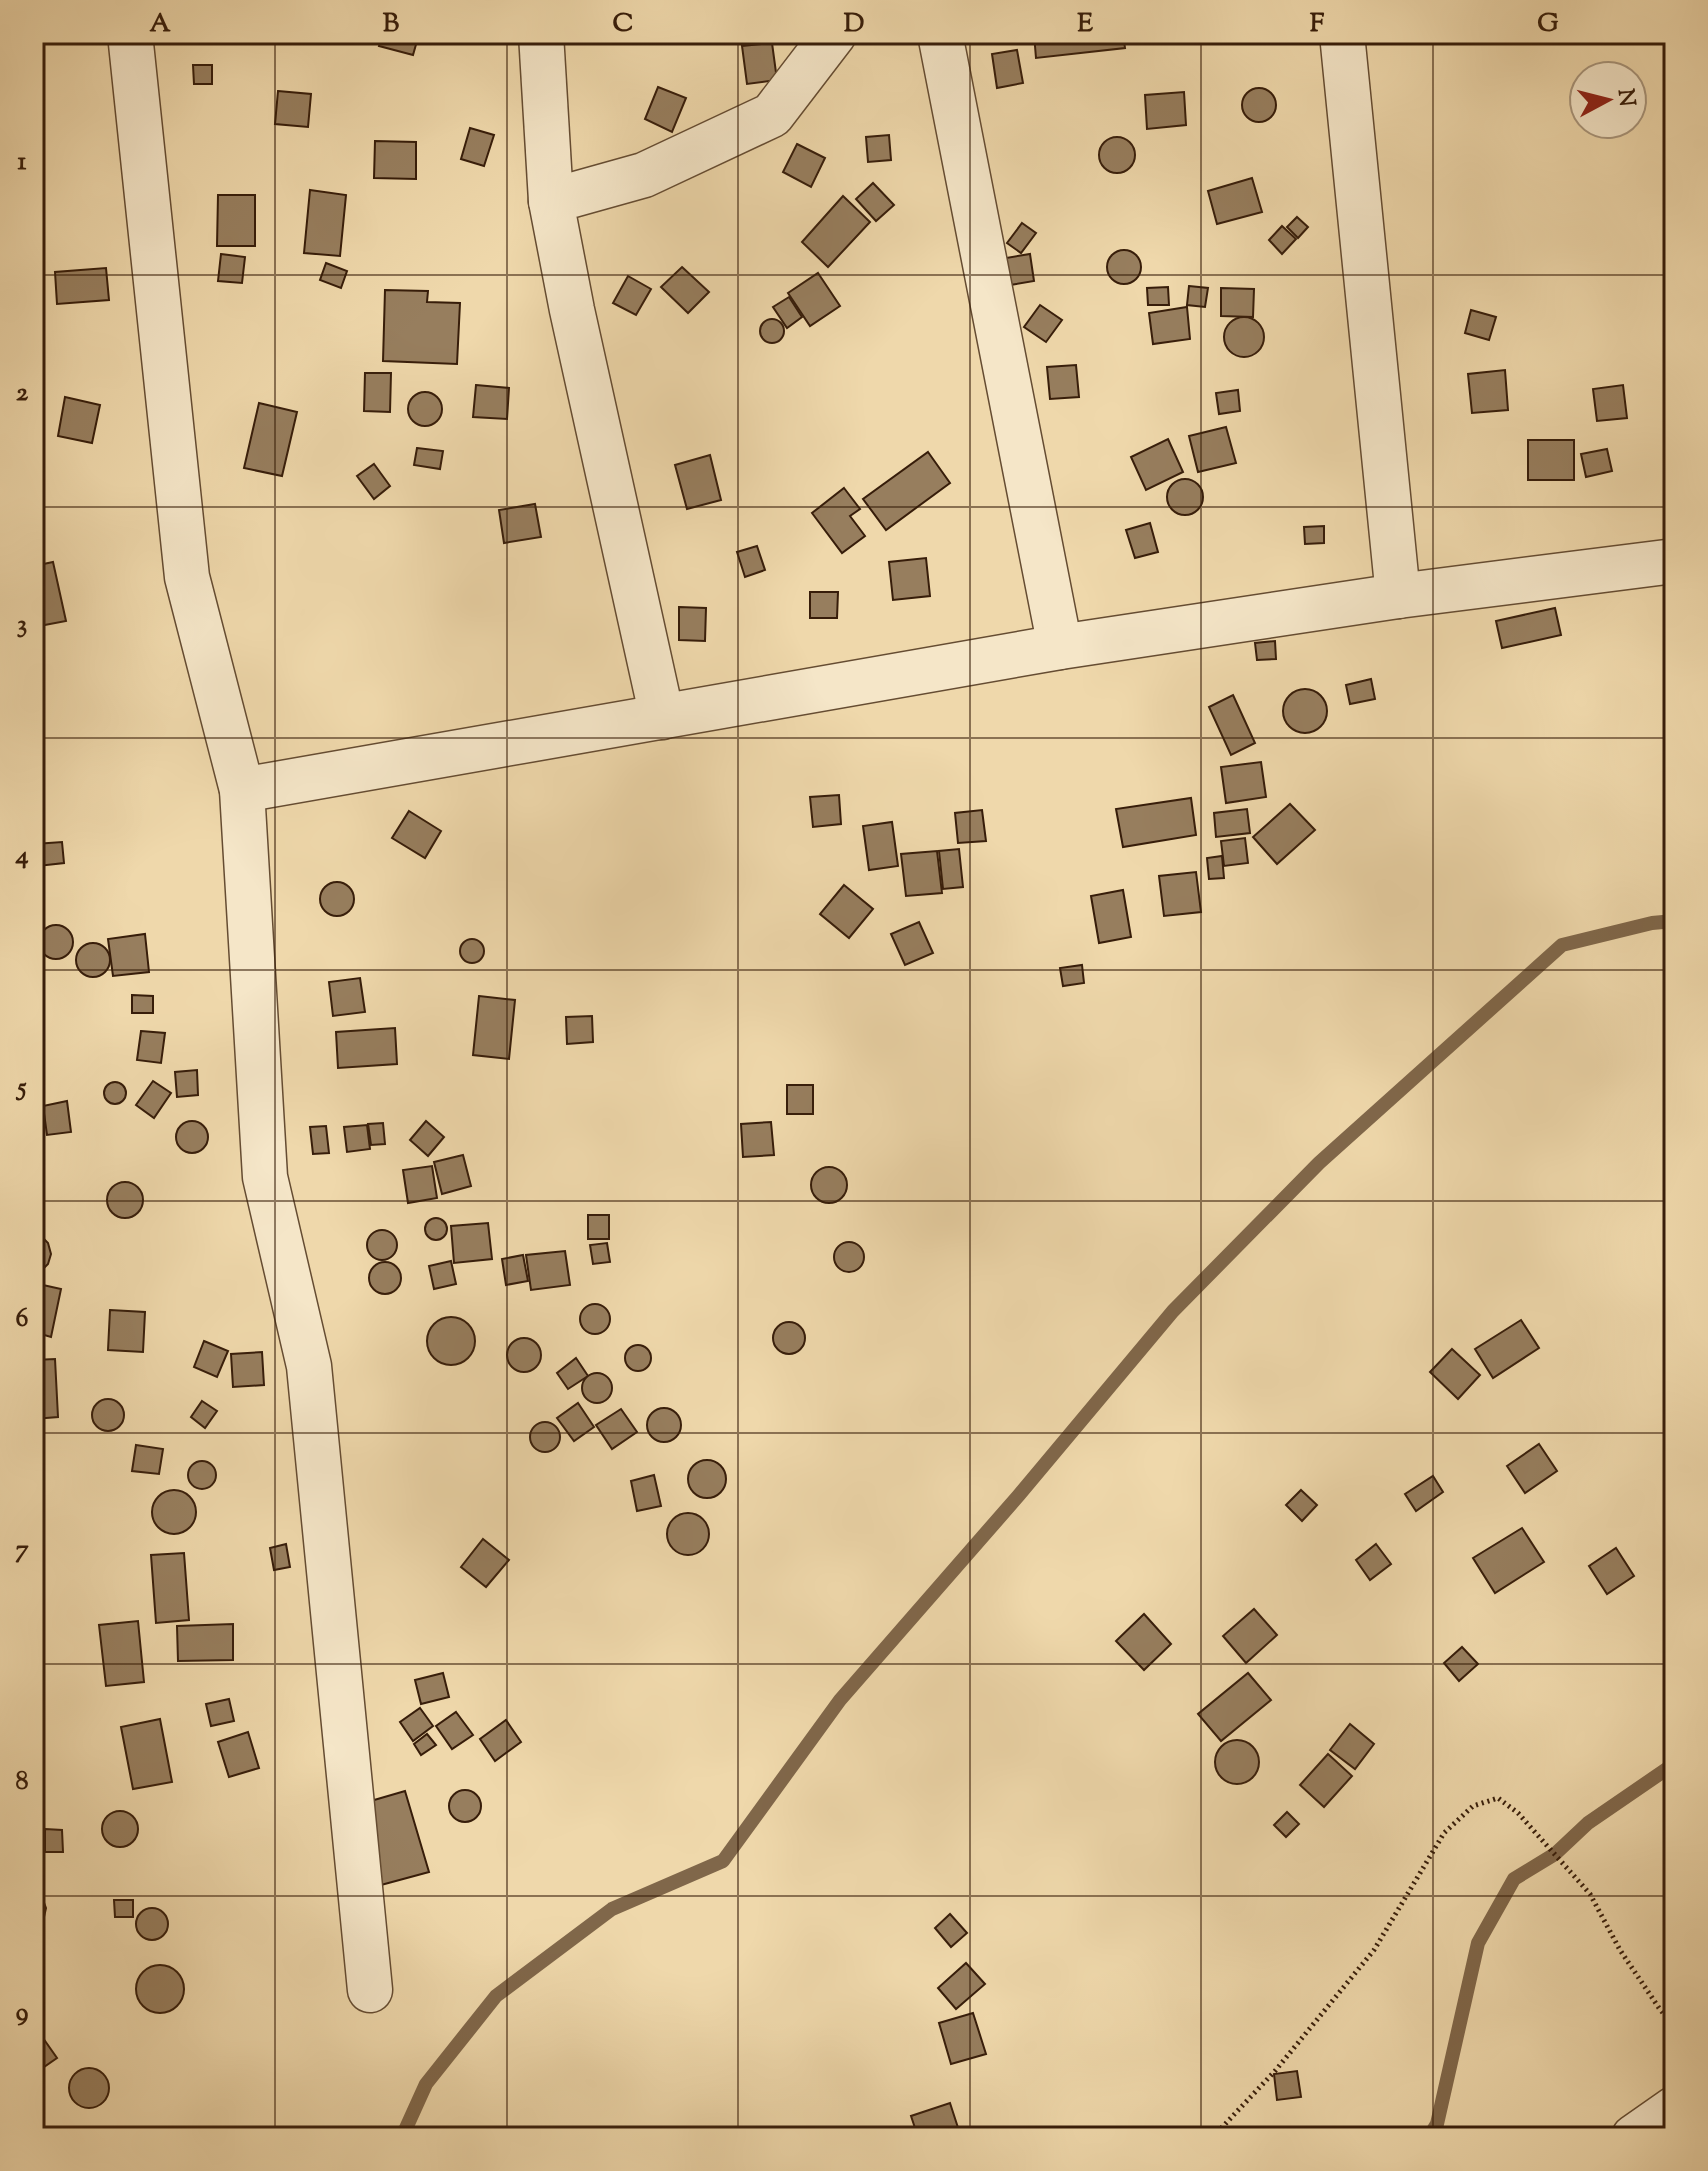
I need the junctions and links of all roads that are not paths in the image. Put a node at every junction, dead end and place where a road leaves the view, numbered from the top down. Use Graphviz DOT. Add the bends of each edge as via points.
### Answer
graph roads {
  1 [pos="130,34"];
  2 [pos="541,34"];
  3 [pos="834,34"];
  4 [pos="940,34"];
  5 [pos="1342,34"];
  6 [pos="551,201"];
  7 [pos="1674,561"];
  8 [pos="1398,596"];
  9 [pos="1060,647"];
  10 [pos="662,717"];
  11 [pos="242,790"];
  12 [pos="370,1990"];
  13 [pos="1674,2109"];
  14 [pos="1634,2137"];
  1 -- 11 [label="street" via="187,577"];
  2 -- 6 [label="street"];
  3 -- 6 [label="street" via="772,115 644,175"];
  4 -- 9 [label="street"];
  5 -- 8 [label="street"];
  6 -- 10 [label="street"];
  7 -- 8 [label="street"];
  8 -- 9 [label="street"];
  9 -- 10 [label="street"];
  10 -- 11 [label="street"];
  11 -- 12 [label="street" via="265,1177 309,1366"];
  13 -- 14 [label="street"];
}
